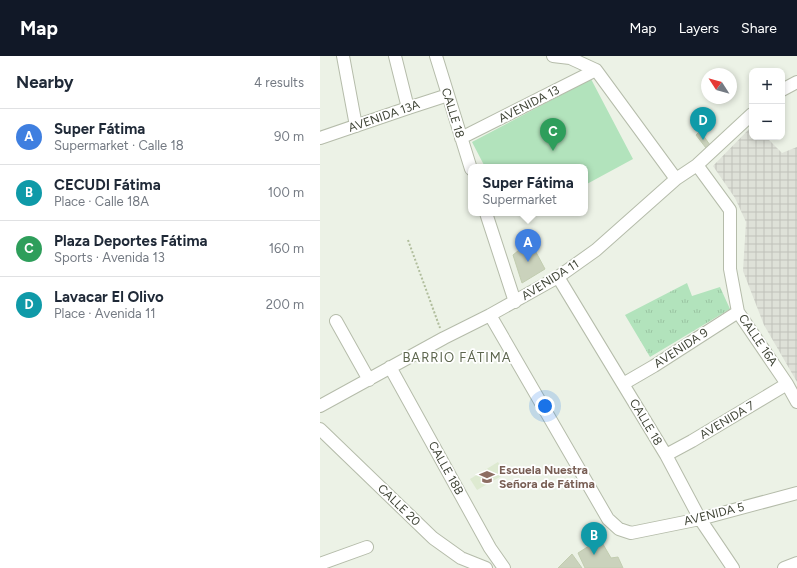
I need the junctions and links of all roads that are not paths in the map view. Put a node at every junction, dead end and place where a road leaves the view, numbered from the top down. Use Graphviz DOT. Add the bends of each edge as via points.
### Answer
graph roads {
  1 [pos="343,56"];
  2 [pos="395,56"];
  3 [pos="436,56"];
  4 [pos="552,56"];
  5 [pos="596,70"];
  6 [pos="797,82"];
  7 [pos="785,88"];
  8 [pos="448,95"];
  9 [pos="408,108"];
  10 [pos="749,117"];
  11 [pos="356,126"];
  12 [pos="320,138"];
  13 [pos="461,138"];
  14 [pos="469,164"];
  15 [pos="697,165"];
  16 [pos="676,179"];
  17 [pos="487,216"];
  18 [pos="558,277"];
  19 [pos="515,302"];
  20 [pos="738,312"];
  21 [pos="490,315"];
  22 [pos="336,321"];
  23 [pos="390,367"];
  24 [pos="369,380"];
  25 [pos="624,384"];
  26 [pos="787,384"];
  27 [pos="797,402"];
  28 [pos="321,404"];
  29 [pos="320,429"];
  30 [pos="666,455"];
  31 [pos="797,493"];
  32 [pos="700,519"];
  33 [pos="367,548"];
  34 [pos="797,563"];
  35 [pos="320,564"];
  36 [pos="467,564"];
  37 [pos="486,568"];
  38 [pos="504,568"];
  39 [pos="733,568"];
  40 [pos="784,568"];
  1 -- 11 [label="street"];
  2 -- 9 [label="street"];
  3 -- 8 [label="street, CALLE 18"];
  4 -- 5 [label="street" via="570,58"];
  5 -- 13 [label="street, AVENIDA 13"];
  5 -- 16 [label="street"];
  6 -- 7 [label="street"];
  8 -- 9 [label="street, AVENIDA 13A"];
  8 -- 13 [label="street, CALLE 18"];
  9 -- 11 [label="street, AVENIDA 13A"];
  10 -- 15 [label="street, AVENIDA 11"];
  11 -- 12 [label="street, AVENIDA 13A"];
  13 -- 14 [label="street, CALLE 18"];
  15 -- 16 [label="street, AVENIDA 11"];
  15 -- 20 [label="street, CALLE 16A" via="730,210 730,270"];
  16 -- 18 [label="street, AVENIDA 11" via="596,250"];
  17 -- 19 [label="street"];
  18 -- 19 [label="street, AVENIDA 11"];
  18 -- 25 [label="street, CALLE 18"];
  19 -- 21 [label="street, AVENIDA 11"];
  20 -- 25 [label="street, AVENIDA 9"];
  20 -- 26 [label="street, CALLE 16A"];
  21 -- 23 [label="street, AVENIDA 11"];
  21 -- 32 [label="street, AVENIDA 5" via="608,519 619,529 631,533"];
  22 -- 24 [label="street"];
  23 -- 24 [label="street, AVENIDA 11"];
  23 -- 38 [label="street, CALLE 18B" via="490,548"];
  24 -- 28 [label="street, AVENIDA 11"];
  25 -- 30 [label="street, CALLE 18"];
  26 -- 27 [label="street, CALLE 16A"];
  26 -- 30 [label="street, AVENIDA 7"];
  29 -- 36 [label="street, CALLE 20" via="433,538"];
  30 -- 32 [label="street, CALLE 18"];
  31 -- 32 [label="street, AVENIDA 5"];
  32 -- 39 [label="street, CALLE 18"];
  33 -- 35 [label="street"];
  34 -- 40 [label="street"];
  36 -- 37 [label="street, CALLE 20"];
}
